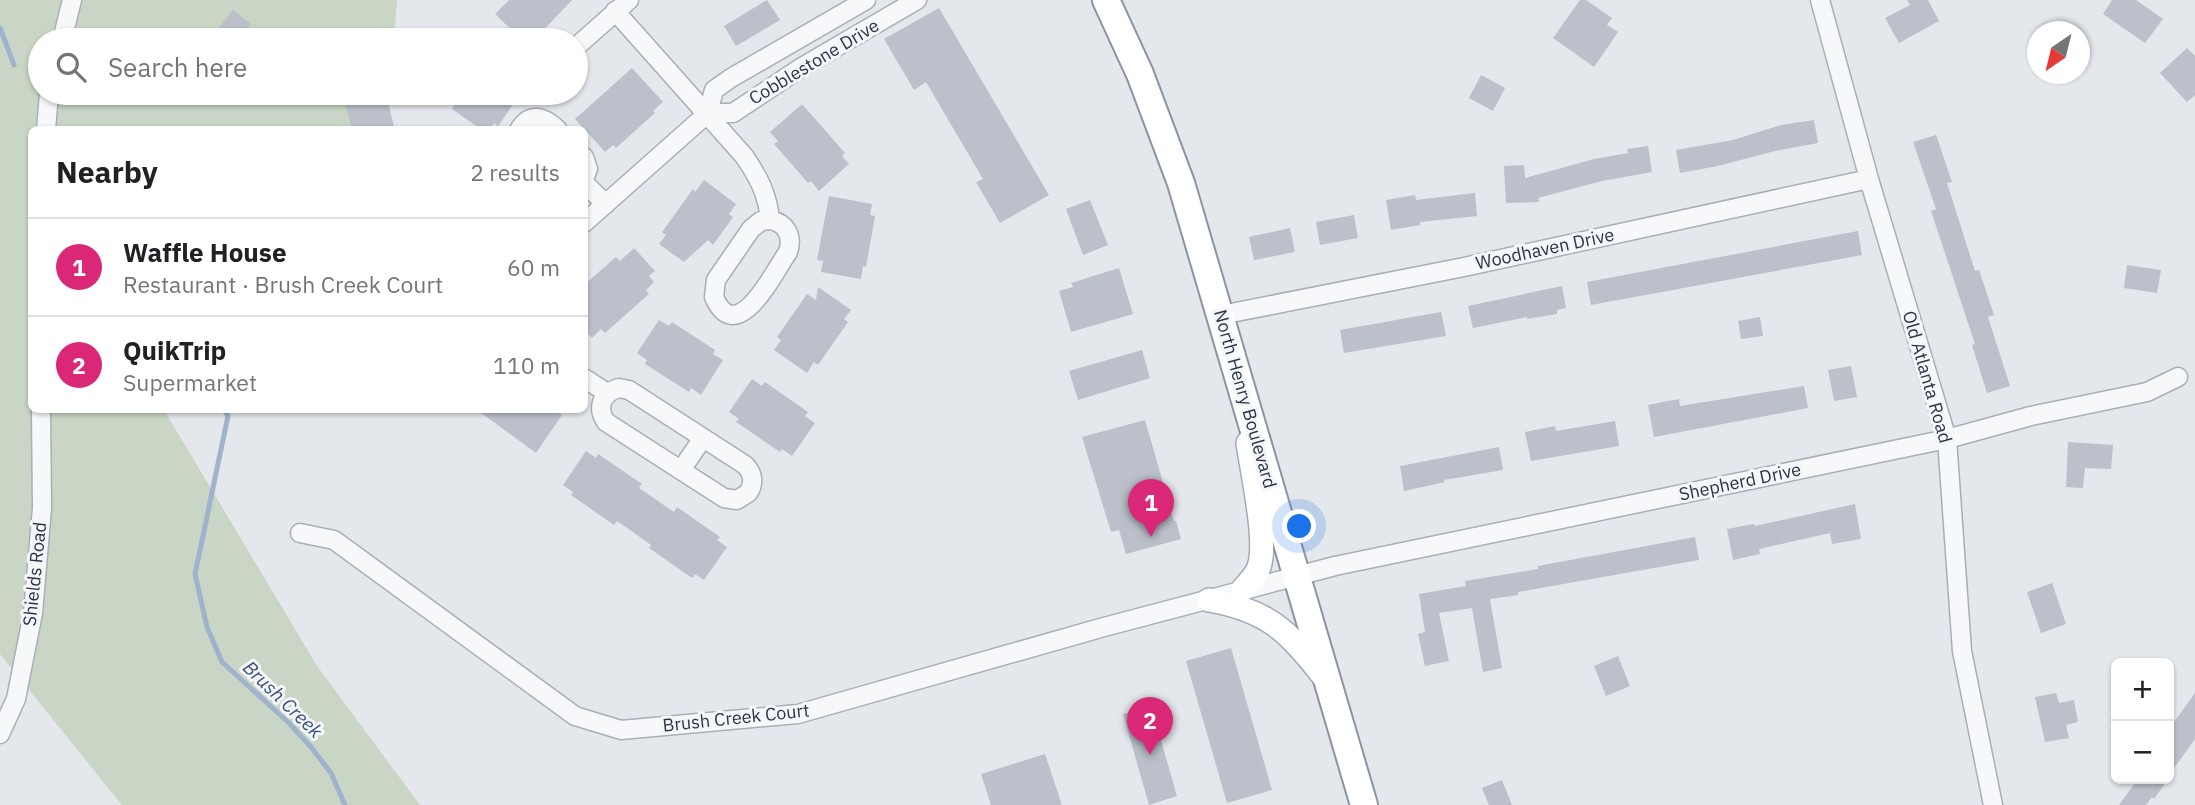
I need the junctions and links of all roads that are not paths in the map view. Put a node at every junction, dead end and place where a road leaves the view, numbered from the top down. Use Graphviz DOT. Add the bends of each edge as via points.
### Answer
graph roads {
  1 [pos="72,0"];
  2 [pos="866,0"];
  3 [pos="917,0"];
  4 [pos="1106,0"];
  5 [pos="1820,0"];
  6 [pos="622,5"];
  7 [pos="65,28"];
  8 [pos="588,36"];
  9 [pos="49,105"];
  10 [pos="708,113"];
  11 [pos="46,126"];
  12 [pos="522,126"];
  13 [pos="554,126"];
  14 [pos="1869,179"];
  15 [pos="588,185"];
  16 [pos="606,204"];
  17 [pos="588,220"];
  18 [pos="770,220"];
  19 [pos="1221,315"];
  20 [pos="2178,377"];
  21 [pos="1237,378"];
  22 [pos="588,381"];
  23 [pos="607,393"];
  24 [pos="41,413"];
  25 [pos="702,438"];
  26 [pos="1947,439"];
  27 [pos="681,470"];
  28 [pos="300,533"];
  29 [pos="1298,575"];
  30 [pos="1243,589"];
  31 [pos="1209,600"];
  32 [pos="1330,685"];
  33 [pos="0,734"];
  34 [pos="1364,805"];
  35 [pos="1993,805"];
  1 -- 7 [label="street"];
  2 -- 10 [label="street, Cobblestone Drive" via="731,78 715,90"];
  3 -- 10 [label="street, Cobblestone Drive" via="733,113"];
  4 -- 19 [label="highway, North Henry Boulevard" via="1181,183"];
  5 -- 14 [label="street, Old Atlanta Road"];
  6 -- 8 [label="street"];
  6 -- 10 [label="street"];
  9 -- 11 [label="street"];
  10 -- 16 [label="street, Cobblestone Drive"];
  10 -- 18 [label="street" via="758,177"];
  12 -- 13 [label="street" via="538,117"];
  14 -- 19 [label="street, Woodhaven Drive"];
  14 -- 26 [label="street, Old Atlanta Road"];
  15 -- 16 [label="street"];
  16 -- 17 [label="street, Cobblestone Drive"];
  18 -- 18 [label="street" via="751,229 716,280 713,295 724,311 736,314 751,307 788,252 786,229"];
  19 -- 21 [label="highway, North Henry Boulevard"];
  20 -- 26 [label="street, Shepherd Drive" via="2147,392"];
  21 -- 29 [label="highway, North Henry Boulevard"];
  21 -- 30 [label="main road" via="1261,549 1259,568"];
  22 -- 23 [label="street"];
  23 -- 25 [label="street" via="616,388 629,390"];
  23 -- 27 [label="street" via="601,407 606,422"];
  24 -- 33 [label="street, Shields Road" via="42,508 33,612 16,699"];
  25 -- 27 [label="street"];
  25 -- 27 [label="street" via="748,469 753,481 750,491 740,499 727,499"];
  26 -- 29 [label="street, Shepherd Drive"];
  26 -- 35 [label="street, Old Atlanta Road" via="1962,651"];
  28 -- 31 [label="street, Brush Creek Court" via="334,540 575,716 621,730 798,714"];
  29 -- 30 [label="street, Brush Creek Court"];
  29 -- 32 [label="highway, North Henry Boulevard"];
  30 -- 31 [label="street, Brush Creek Court"];
  31 -- 32 [label="main road" via="1232,604 1277,624"];
  32 -- 34 [label="highway, North Henry Boulevard"];
}
